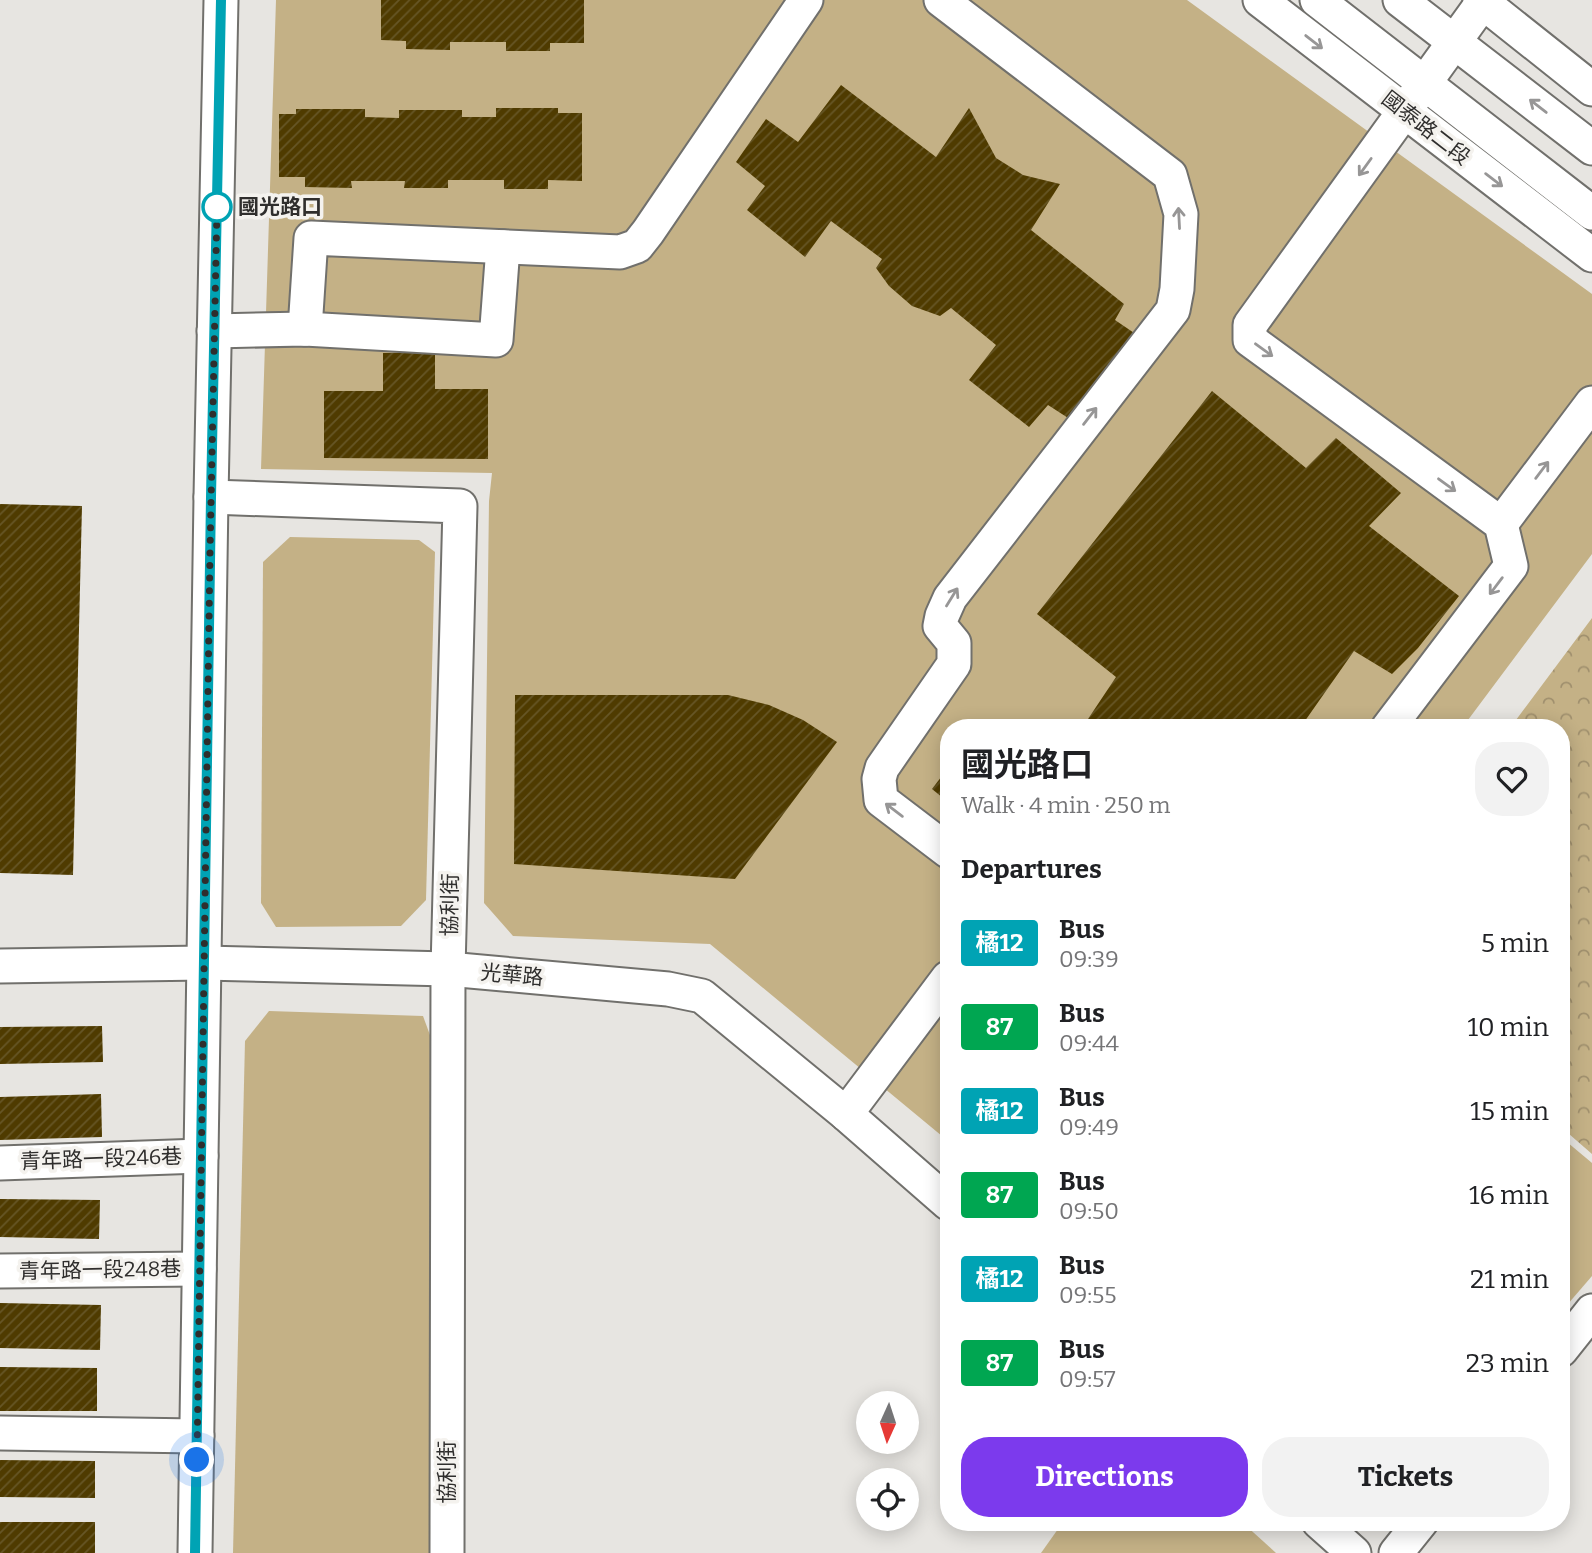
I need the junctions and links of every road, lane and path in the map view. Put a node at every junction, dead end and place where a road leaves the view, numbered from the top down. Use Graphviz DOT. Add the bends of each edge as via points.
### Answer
graph roads {
  1 [pos="221,0"];
  2 [pos="806,0"];
  3 [pos="941,0"];
  4 [pos="1260,0"];
  5 [pos="1317,0"];
  6 [pos="1400,0"];
  7 [pos="1482,1"];
  8 [pos="1455,42"];
  9 [pos="1425,84"];
  10 [pos="1592,89"];
  11 [pos="1405,112"];
  12 [pos="1592,148"];
  13 [pos="1592,213"];
  14 [pos="503,247"];
  15 [pos="1592,255"];
  16 [pos="305,329"];
  17 [pos="214,331"];
  18 [pos="1592,403"];
  19 [pos="211,497"];
  20 [pos="1501,524"];
  21 [pos="1395,719"];
  22 [pos="940,845"];
  23 [pos="204,963"];
  24 [pos="0,966"];
  25 [pos="448,969"];
  26 [pos="940,989"];
  27 [pos="846,1114"];
  28 [pos="201,1156"];
  29 [pos="0,1163"];
  30 [pos="940,1196"];
  31 [pos="200,1269"];
  32 [pos="0,1271"];
  33 [pos="1592,1311"];
  34 [pos="1570,1339"];
  35 [pos="0,1433"];
  36 [pos="197,1436"];
  37 [pos="1329,1531"];
  38 [pos="1414,1531"];
  39 [pos="195,1553"];
  40 [pos="447,1553"];
  41 [pos="1354,1553"];
  42 [pos="1396,1553"];
  1 -- 17 [label="street"];
  2 -- 14 [label="street" via="637,246 620,252"];
  22 -- 3 [label="street, one-way" via="881,800 881,768 954,664 954,643 940,626 950,598 1173,310 1181,214 1170,174"];
  4 -- 11 [label="street, 國泰路二段, one-way"];
  5 -- 9 [label="street, 國泰路二段"];
  6 -- 8 [label="street"];
  7 -- 8 [label="street"];
  7 -- 10 [label="street"];
  8 -- 9 [label="street"];
  12 -- 8 [label="street, one-way"];
  9 -- 11 [label="street"];
  9 -- 13 [label="street, 國泰路二段"];
  11 -- 15 [label="street, 國泰路二段, one-way"];
  11 -- 20 [label="street, one-way" via="1250,325 1250,340"];
  14 -- 16 [label="street" via="311,238"];
  14 -- 16 [label="street" via="496,340"];
  16 -- 17 [label="street"];
  17 -- 19 [label="street"];
  20 -- 18 [label="street, one-way"];
  19 -- 23 [label="street"];
  19 -- 25 [label="street, 協利街" via="460,506"];
  20 -- 21 [label="street, one-way" via="1511,566"];
  23 -- 24 [label="street, 光華路"];
  23 -- 25 [label="street, 光華路"];
  23 -- 28 [label="street"];
  25 -- 27 [label="street, 光華路" via="702,996"];
  25 -- 40 [label="street, 協利街"];
  26 -- 27 [label="street"];
  27 -- 30 [label="street, 光華路"];
  28 -- 29 [label="street, 青年路一段246巷"];
  28 -- 31 [label="street"];
  31 -- 32 [label="street, 青年路一段248巷"];
  31 -- 36 [label="street"];
  33 -- 34 [label="street"];
  35 -- 36 [label="street"];
  36 -- 39 [label="street"];
  37 -- 41 [label="street"];
  38 -- 42 [label="street"];
}
